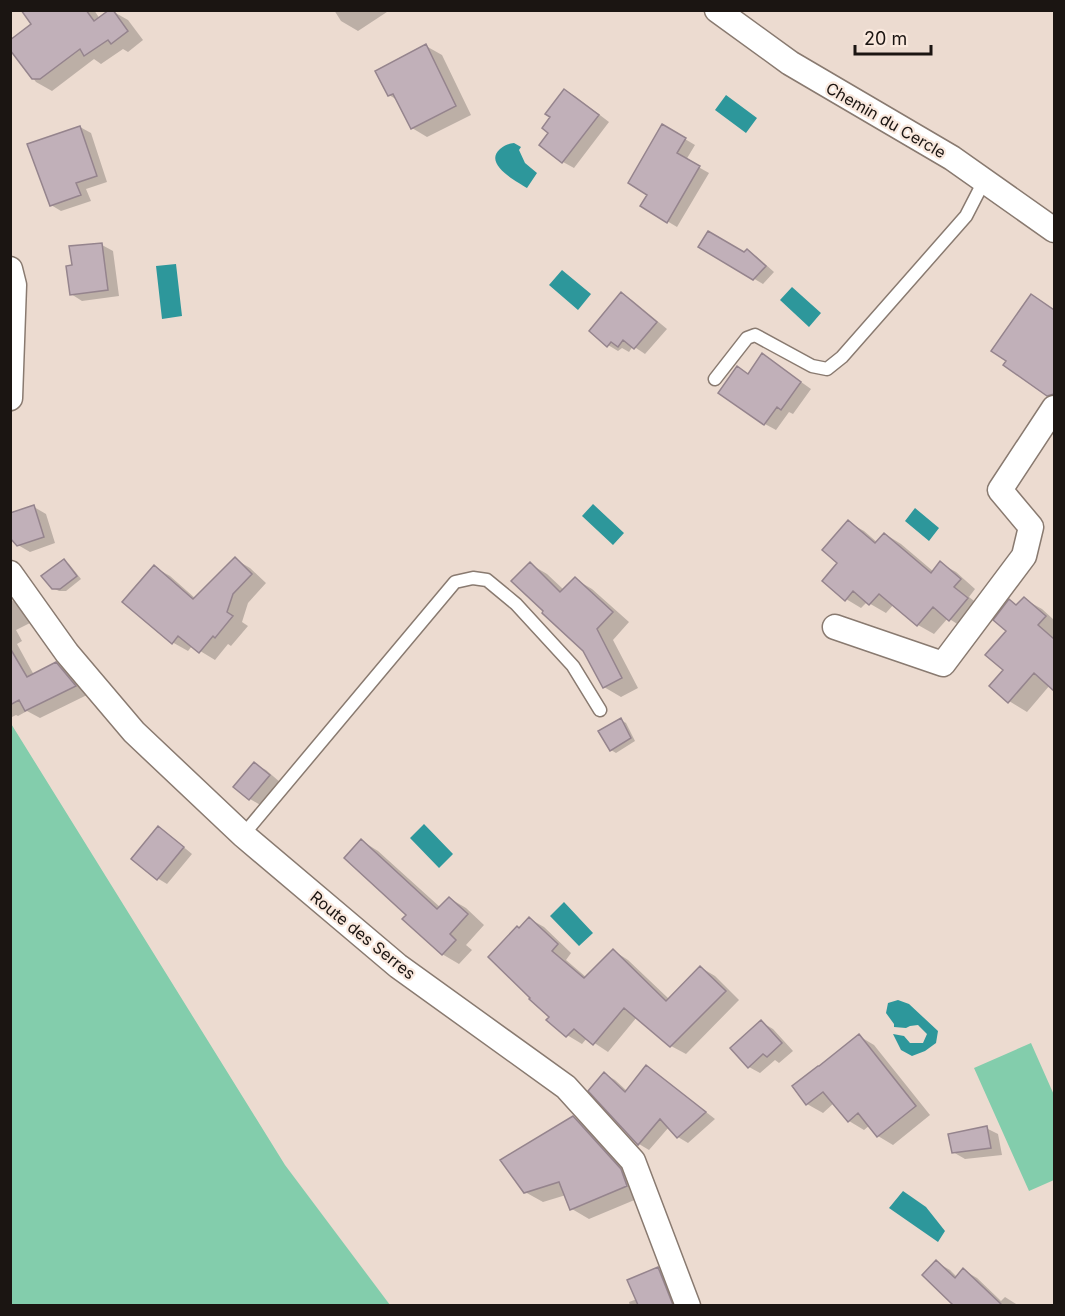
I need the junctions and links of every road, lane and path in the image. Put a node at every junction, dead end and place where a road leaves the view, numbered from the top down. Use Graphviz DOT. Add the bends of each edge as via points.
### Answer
graph roads {
  1 [pos="717,10"];
  2 [pos="984,181"];
  3 [pos="1054,230"];
  4 [pos="10,269"];
  5 [pos="715,379"];
  6 [pos="10,398"];
  7 [pos="1054,408"];
  8 [pos="10,573"];
  9 [pos="835,627"];
  10 [pos="600,710"];
  11 [pos="243,835"];
  12 [pos="688,1305"];
  1 -- 2 [label="street, Chemin du Cercle" via="790,63 952,158"];
  2 -- 3 [label="street, Chemin du Cercle"];
  2 -- 5 [label="lane" via="966,216 842,357 827,369 812,366 756,335 747,338"];
  4 -- 6 [label="street" via="14,285"];
  7 -- 9 [label="street" via="1000,490 1031,527 1024,556 943,664"];
  8 -- 11 [label="street, Route des Serres" via="67,653 134,732"];
  10 -- 11 [label="lane" via="573,666 516,604 487,580 455,582"];
  11 -- 12 [label="street, Route des Serres" via="398,966 566,1087 633,1161"];
}
